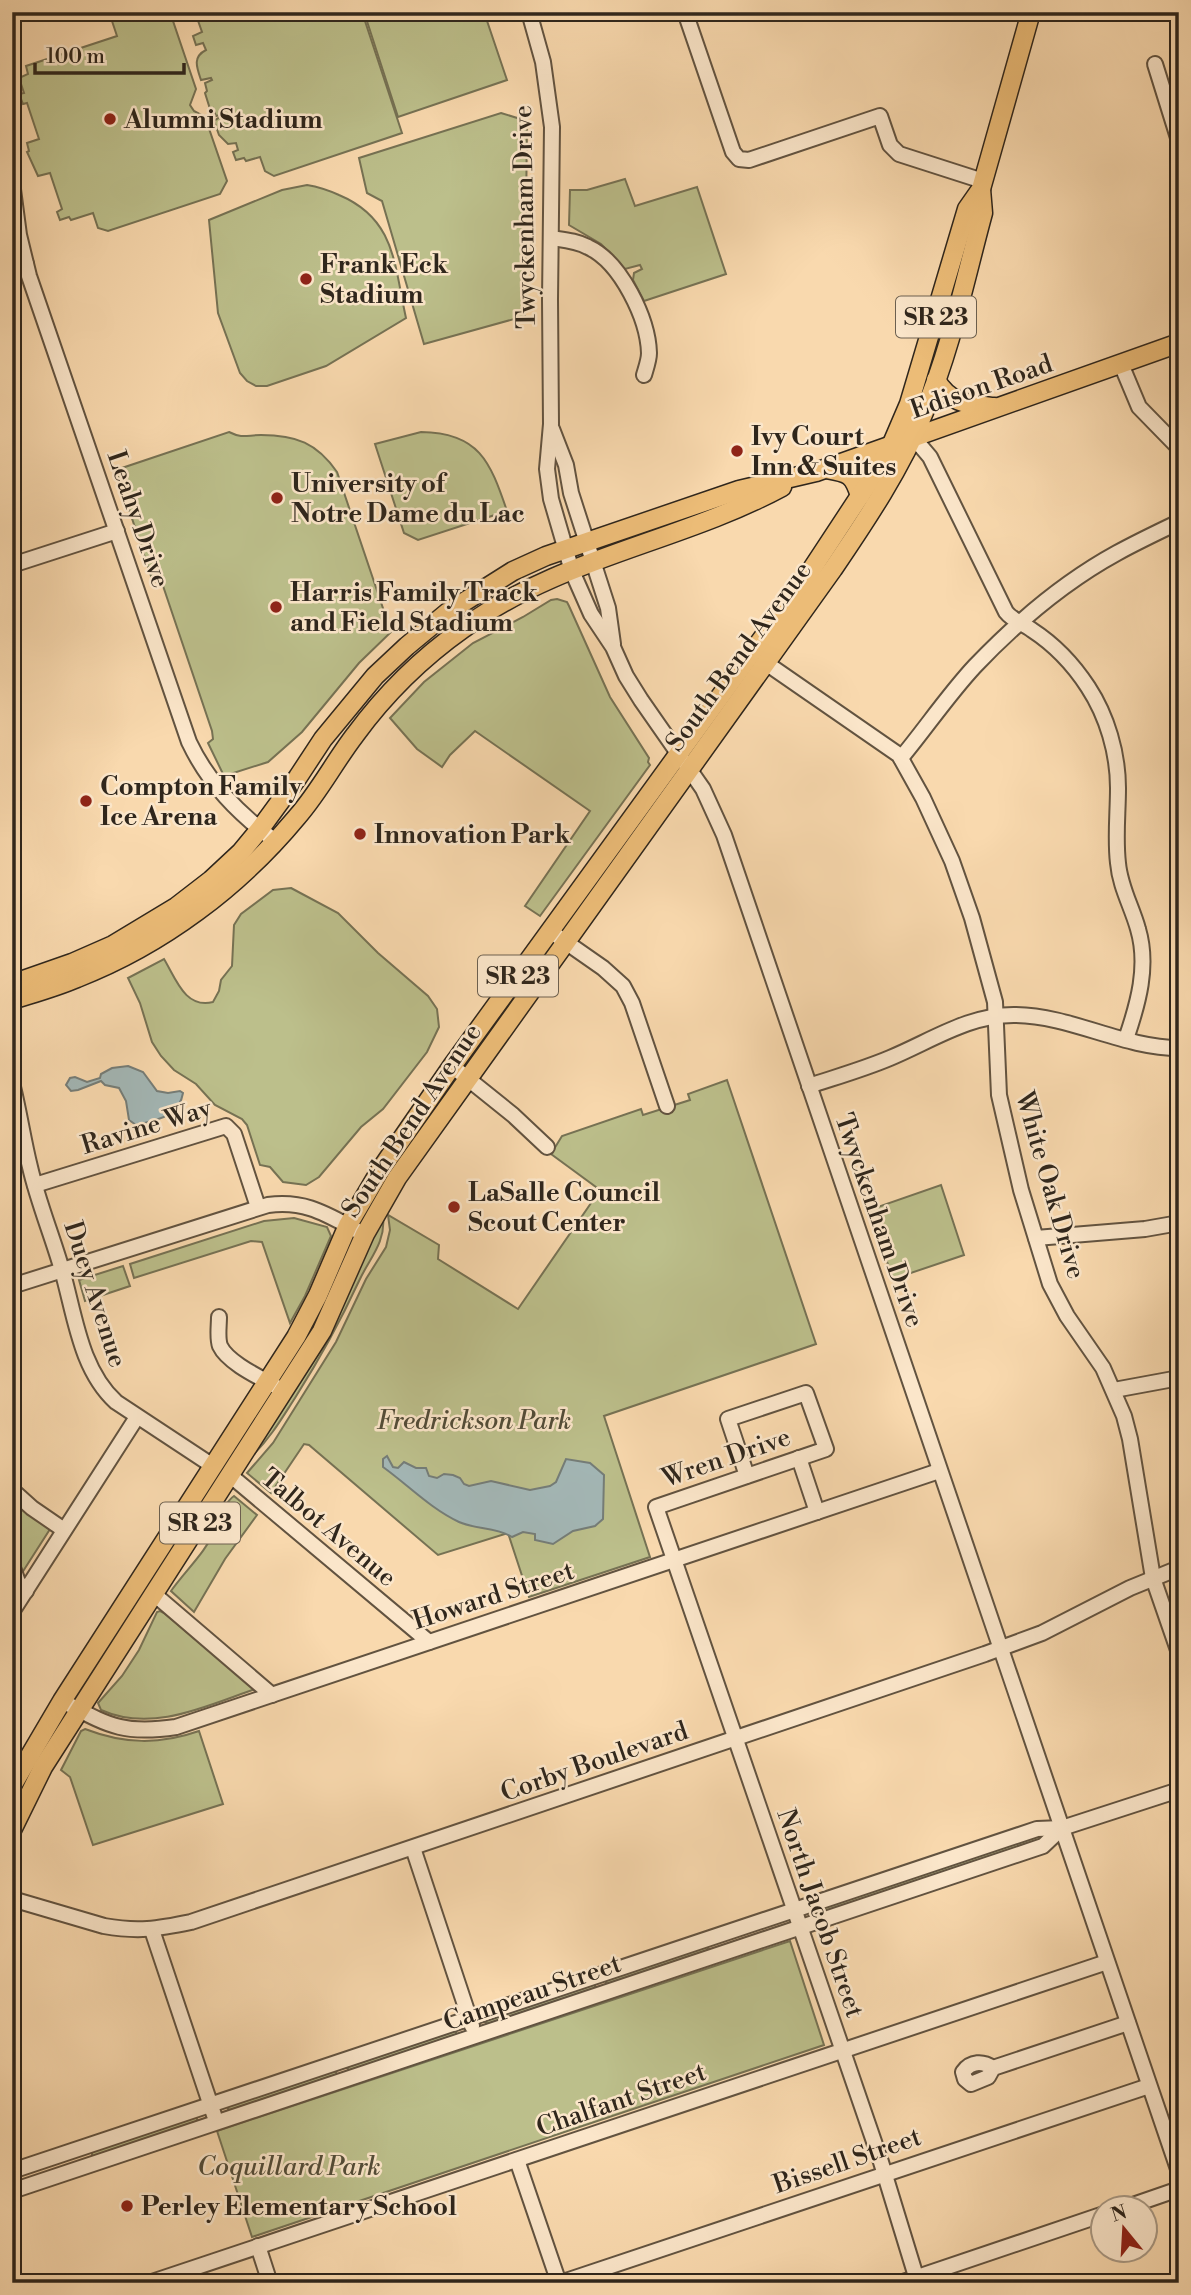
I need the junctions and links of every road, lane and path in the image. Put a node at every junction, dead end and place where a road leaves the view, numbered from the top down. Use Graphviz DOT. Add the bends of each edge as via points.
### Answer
graph roads {
  1 [pos="529,12"];
  2 [pos="685,12"];
  3 [pos="1031,12"];
  4 [pos="1155,64"];
  5 [pos="1179,141"];
  6 [pos="12,182"];
  7 [pos="982,185"];
  8 [pos="551,237"];
  9 [pos="19,266"];
  10 [pos="1179,343"];
  11 [pos="1121,364"];
  12 [pos="644,375"];
  13 [pos="936,380"];
  14 [pos="997,408"];
  15 [pos="551,424"];
  16 [pos="914,437"];
  17 [pos="891,446"];
  18 [pos="1179,447"];
  19 [pos="826,469"];
  20 [pos="801,477"];
  21 [pos="860,496"];
  22 [pos="1179,522"];
  23 [pos="117,531"];
  24 [pos="587,541"];
  25 [pos="565,550"];
  26 [pos="594,563"];
  27 [pos="12,565"];
  28 [pos="572,571"];
  29 [pos="1020,623"];
  30 [pos="613,647"];
  31 [pos="766,663"];
  32 [pos="678,753"];
  33 [pos="901,758"];
  34 [pos="690,769"];
  35 [pos="260,829"];
  36 [pos="275,841"];
  37 [pos="550,930"];
  38 [pos="566,941"];
  39 [pos="12,984"];
  40 [pos="12,1000"];
  41 [pos="996,1016"];
  42 [pos="1126,1039"];
  43 [pos="1179,1048"];
  44 [pos="452,1066"];
  45 [pos="467,1078"];
  46 [pos="12,1083"];
  47 [pos="809,1086"];
  48 [pos="667,1106"];
  49 [pos="547,1147"];
  50 [pos="35,1185"];
  51 [pos="258,1207"];
  52 [pos="1179,1223"];
  53 [pos="348,1225"];
  54 [pos="365,1234"];
  55 [pos="1036,1238"];
  56 [pos="62,1270"];
  57 [pos="12,1286"];
  58 [pos="219,1317"];
  59 [pos="1179,1378"];
  60 [pos="268,1382"];
  61 [pos="1114,1390"];
  62 [pos="284,1391"];
  63 [pos="137,1417"];
  64 [pos="799,1458"];
  65 [pos="213,1466"];
  66 [pos="939,1471"];
  67 [pos="231,1476"];
  68 [pos="747,1476"];
  69 [pos="12,1490"];
  70 [pos="817,1512"];
  71 [pos="64,1530"];
  72 [pos="674,1560"];
  73 [pos="12,1565"];
  74 [pos="1179,1568"];
  75 [pos="1153,1578"];
  76 [pos="26,1591"];
  77 [pos="154,1594"];
  78 [pos="12,1612"];
  79 [pos="429,1642"];
  80 [pos="999,1649"];
  81 [pos="1179,1653"];
  82 [pos="272,1695"];
  83 [pos="62,1701"];
  84 [pos="79,1710"];
  85 [pos="737,1738"];
  86 [pos="12,1786"];
  87 [pos="1179,1790"];
  88 [pos="1062,1828"];
  89 [pos="12,1830"];
  90 [pos="413,1848"];
  91 [pos="12,1899"];
  92 [pos="794,1910"];
  93 [pos="800,1926"];
  94 [pos="152,1930"];
  95 [pos="1108,1962"];
  96 [pos="470,2019"];
  97 [pos="1128,2023"];
  98 [pos="475,2037"];
  99 [pos="841,2050"];
  100 [pos="993,2068"];
  101 [pos="1149,2085"];
  102 [pos="211,2106"];
  103 [pos="216,2123"];
  104 [pos="517,2160"];
  105 [pos="12,2171"];
  106 [pos="1179,2172"];
  107 [pos="884,2173"];
  108 [pos="1179,2189"];
  109 [pos="12,2191"];
  110 [pos="1160,2195"];
  111 [pos="1090,2219"];
  112 [pos="258,2246"];
  113 [pos="918,2280"];
  114 [pos="149,2283"];
  115 [pos="270,2283"];
  116 [pos="559,2283"];
  117 [pos="900,2283"];
  1 -- 8 [label="street, Twyckenham Drive" via="543,62 552,127"];
  2 -- 7 [label="street" via="739,159 749,160 880,116 890,145 899,153"];
  3 -- 7 [label="main road, South Bend Avenue / SR 23"];
  4 -- 5 [label="street"];
  6 -- 9 [label="street, Leahy Drive"];
  7 -- 13 [label="main road, South Bend Avenue / SR 23" via="983,213"];
  7 -- 17 [label="main road, South Bend Avenue / SR 23" via="967,209 912,396"];
  8 -- 12 [label="street" via="590,247 622,275 647,337"];
  8 -- 15 [label="street, Twyckenham Drive"];
  9 -- 23 [label="street, Leahy Drive"];
  10 -- 11 [label="main road, Edison Road"];
  11 -- 14 [label="main road, Edison Road"];
  11 -- 18 [label="street" via="1139,407"];
  13 -- 14 [label="main road" via="951,398"];
  13 -- 16 [label="main road, South Bend Avenue / SR 23"];
  14 -- 16 [label="main road, Edison Road"];
  15 -- 24 [label="street, Twyckenham Drive"];
  15 -- 25 [label="street, Twyckenham Drive" via="547,469"];
  16 -- 17 [label="main road, Edison Road"];
  16 -- 29 [label="street" via="930,457 1006,612"];
  16 -- 31 [label="main road, South Bend Avenue / SR 23" via="854,537"];
  17 -- 19 [label="main road, Edison Road"];
  17 -- 21 [label="main road, South Bend Avenue / SR 23"];
  19 -- 20 [label="main road, Edison Road"];
  19 -- 21 [label="main road" via="853,477"];
  20 -- 24 [label="main road, Edison Road" via="739,490"];
  20 -- 26 [label="main road, Edison Road" via="747,506"];
  21 -- 32 [label="main road, South Bend Avenue / SR 23"];
  22 -- 29 [label="street" via="1115,554"];
  23 -- 27 [label="street"];
  23 -- 35 [label="street, Leahy Drive" via="201,766 229,802"];
  24 -- 25 [label="main road, Edison Road"];
  24 -- 26 [label="street, Twyckenham Drive"];
  25 -- 28 [label="street, Twyckenham Drive"];
  25 -- 35 [label="main road, Edison Road" via="522,567 465,600 392,659 323,739"];
  26 -- 28 [label="main road, Edison Road"];
  26 -- 30 [label="street, Twyckenham Drive" via="608,608"];
  28 -- 30 [label="street, Twyckenham Drive" via="590,614"];
  28 -- 36 [label="main road, Edison Road" via="503,602 418,666 374,710 303,811"];
  29 -- 33 [label="street" via="949,695"];
  29 -- 42 [label="street" via="1073,666 1100,709 1114,751 1118,865 1142,949 1141,982"];
  30 -- 32 [label="street, Twyckenham Drive" via="626,676"];
  31 -- 33 [label="street, White Oak Drive"];
  31 -- 34 [label="main road, South Bend Avenue / SR 23"];
  32 -- 34 [label="street, Twyckenham Drive"];
  32 -- 37 [label="main road, South Bend Avenue / SR 23"];
  33 -- 41 [label="street, White Oak Drive" via="963,890"];
  34 -- 38 [label="main road, South Bend Avenue / SR 23"];
  34 -- 47 [label="street, Twyckenham Drive" via="724,835"];
  35 -- 36 [label="street, Leahy Drive"];
  35 -- 39 [label="main road, Edison Road" via="211,880 158,919 113,945"];
  36 -- 40 [label="main road, Edison Road" via="212,900 147,944 79,978"];
  37 -- 38 [label="street"];
  37 -- 44 [label="main road, South Bend Avenue / SR 23"];
  38 -- 45 [label="main road, South Bend Avenue / SR 23"];
  38 -- 48 [label="street" via="629,994"];
  41 -- 42 [label="street" via="1055,1019"];
  41 -- 47 [label="street"];
  41 -- 55 [label="street, White Oak Drive" via="996,1076 1002,1113"];
  42 -- 43 [label="street"];
  44 -- 45 [label="street"];
  44 -- 53 [label="main road, South Bend Avenue / SR 23"];
  45 -- 49 [label="street"];
  45 -- 54 [label="main road, South Bend Avenue / SR 23" via="397,1178"];
  46 -- 50 [label="street, Duey Avenue"];
  47 -- 66 [label="street, Twyckenham Drive"];
  50 -- 51 [label="street, Ravine Way" via="226,1126 232,1130"];
  50 -- 56 [label="street, Duey Avenue"];
  51 -- 53 [label="street" via="305,1206"];
  51 -- 56 [label="street"];
  52 -- 55 [label="street"];
  53 -- 54 [label="street"];
  53 -- 60 [label="main road, South Bend Avenue / SR 23" via="308,1316"];
  54 -- 62 [label="main road, South Bend Avenue / SR 23" via="322,1331"];
  55 -- 61 [label="street, White Oak Drive" via="1057,1298"];
  56 -- 57 [label="street"];
  56 -- 63 [label="street, Duey Avenue" via="95,1379"];
  58 -- 60 [label="street" via="220,1346 225,1353"];
  59 -- 61 [label="street"];
  60 -- 62 [label="street"];
  60 -- 65 [label="main road, South Bend Avenue / SR 23"];
  61 -- 75 [label="street, White Oak Drive" via="1130,1439"];
  62 -- 67 [label="main road, South Bend Avenue / SR 23"];
  63 -- 65 [label="street, Duey Avenue"];
  63 -- 71 [label="street"];
  64 -- 68 [label="street, Wren Drive"];
  64 -- 68 [label="street, Wren Drive" via="826,1449 806,1393 728,1419"];
  64 -- 70 [label="street"];
  65 -- 83 [label="main road, South Bend Avenue / SR 23"];
  66 -- 70 [label="street, Howard Street"];
  66 -- 80 [label="street, Twyckenham Drive"];
  67 -- 77 [label="main road, South Bend Avenue / SR 23"];
  67 -- 79 [label="street, Talbot Avenue"];
  68 -- 72 [label="street, Wren Drive" via="656,1507"];
  69 -- 71 [label="street"];
  70 -- 72 [label="street, Howard Street"];
  71 -- 76 [label="street"];
  72 -- 79 [label="street, Howard Street"];
  72 -- 85 [label="street, North Jacob Street"];
  73 -- 76 [label="street"];
  74 -- 75 [label="street, Corby Boulevard"];
  75 -- 80 [label="street, Corby Boulevard"];
  75 -- 81 [label="street, White Oak Drive"];
  76 -- 78 [label="street"];
  77 -- 82 [label="street"];
  77 -- 84 [label="main road, South Bend Avenue / SR 23"];
  79 -- 82 [label="street, Howard Street"];
  80 -- 85 [label="street, Corby Boulevard"];
  80 -- 88 [label="street, Twyckenham Drive"];
  82 -- 84 [label="street, Howard Street" via="151,1730 101,1723"];
  83 -- 84 [label="street, Howard Street"];
  83 -- 86 [label="main road, South Bend Avenue / SR 23"];
  84 -- 89 [label="main road, South Bend Avenue / SR 23" via="43,1767"];
  85 -- 90 [label="street, Corby Boulevard"];
  85 -- 92 [label="street, North Jacob Street"];
  87 -- 88 [label="street, Campeau Street"];
  88 -- 92 [label="street, Campeau Street" via="1037,1829"];
  88 -- 93 [label="street, Campeau Street" via="1044,1846"];
  88 -- 95 [label="street, Twyckenham Drive"];
  90 -- 94 [label="street, Corby Boulevard" via="223,1912"];
  90 -- 96 [label="street"];
  91 -- 94 [label="street, Corby Boulevard" via="104,1926"];
  92 -- 93 [label="street, North Jacob Street"];
  92 -- 96 [label="street, Campeau Street"];
  93 -- 98 [label="street, Campeau Street"];
  93 -- 99 [label="street, North Jacob Street"];
  94 -- 102 [label="street"];
  95 -- 97 [label="street, Twyckenham Drive"];
  95 -- 99 [label="street, Chalfant Street"];
  96 -- 98 [label="street"];
  96 -- 102 [label="street, Campeau Street"];
  97 -- 100 [label="street"];
  97 -- 101 [label="street, Twyckenham Drive"];
  98 -- 103 [label="street, Campeau Street"];
  99 -- 104 [label="street, Chalfant Street"];
  99 -- 107 [label="street, North Jacob Street"];
  101 -- 106 [label="street, Twyckenham Drive"];
  101 -- 107 [label="street, Bissell Street"];
  102 -- 103 [label="street"];
  102 -- 105 [label="street, Campeau Street"];
  103 -- 109 [label="street, Campeau Street"];
  104 -- 112 [label="street, Chalfant Street"];
  104 -- 116 [label="street"];
  107 -- 113 [label="street, North Jacob Street"];
  107 -- 116 [label="street, Bissell Street"];
  108 -- 110 [label="street"];
  111 -- 113 [label="street"];
  112 -- 114 [label="street, Chalfant Street"];
  112 -- 115 [label="street"];
  113 -- 117 [label="street"];
}
